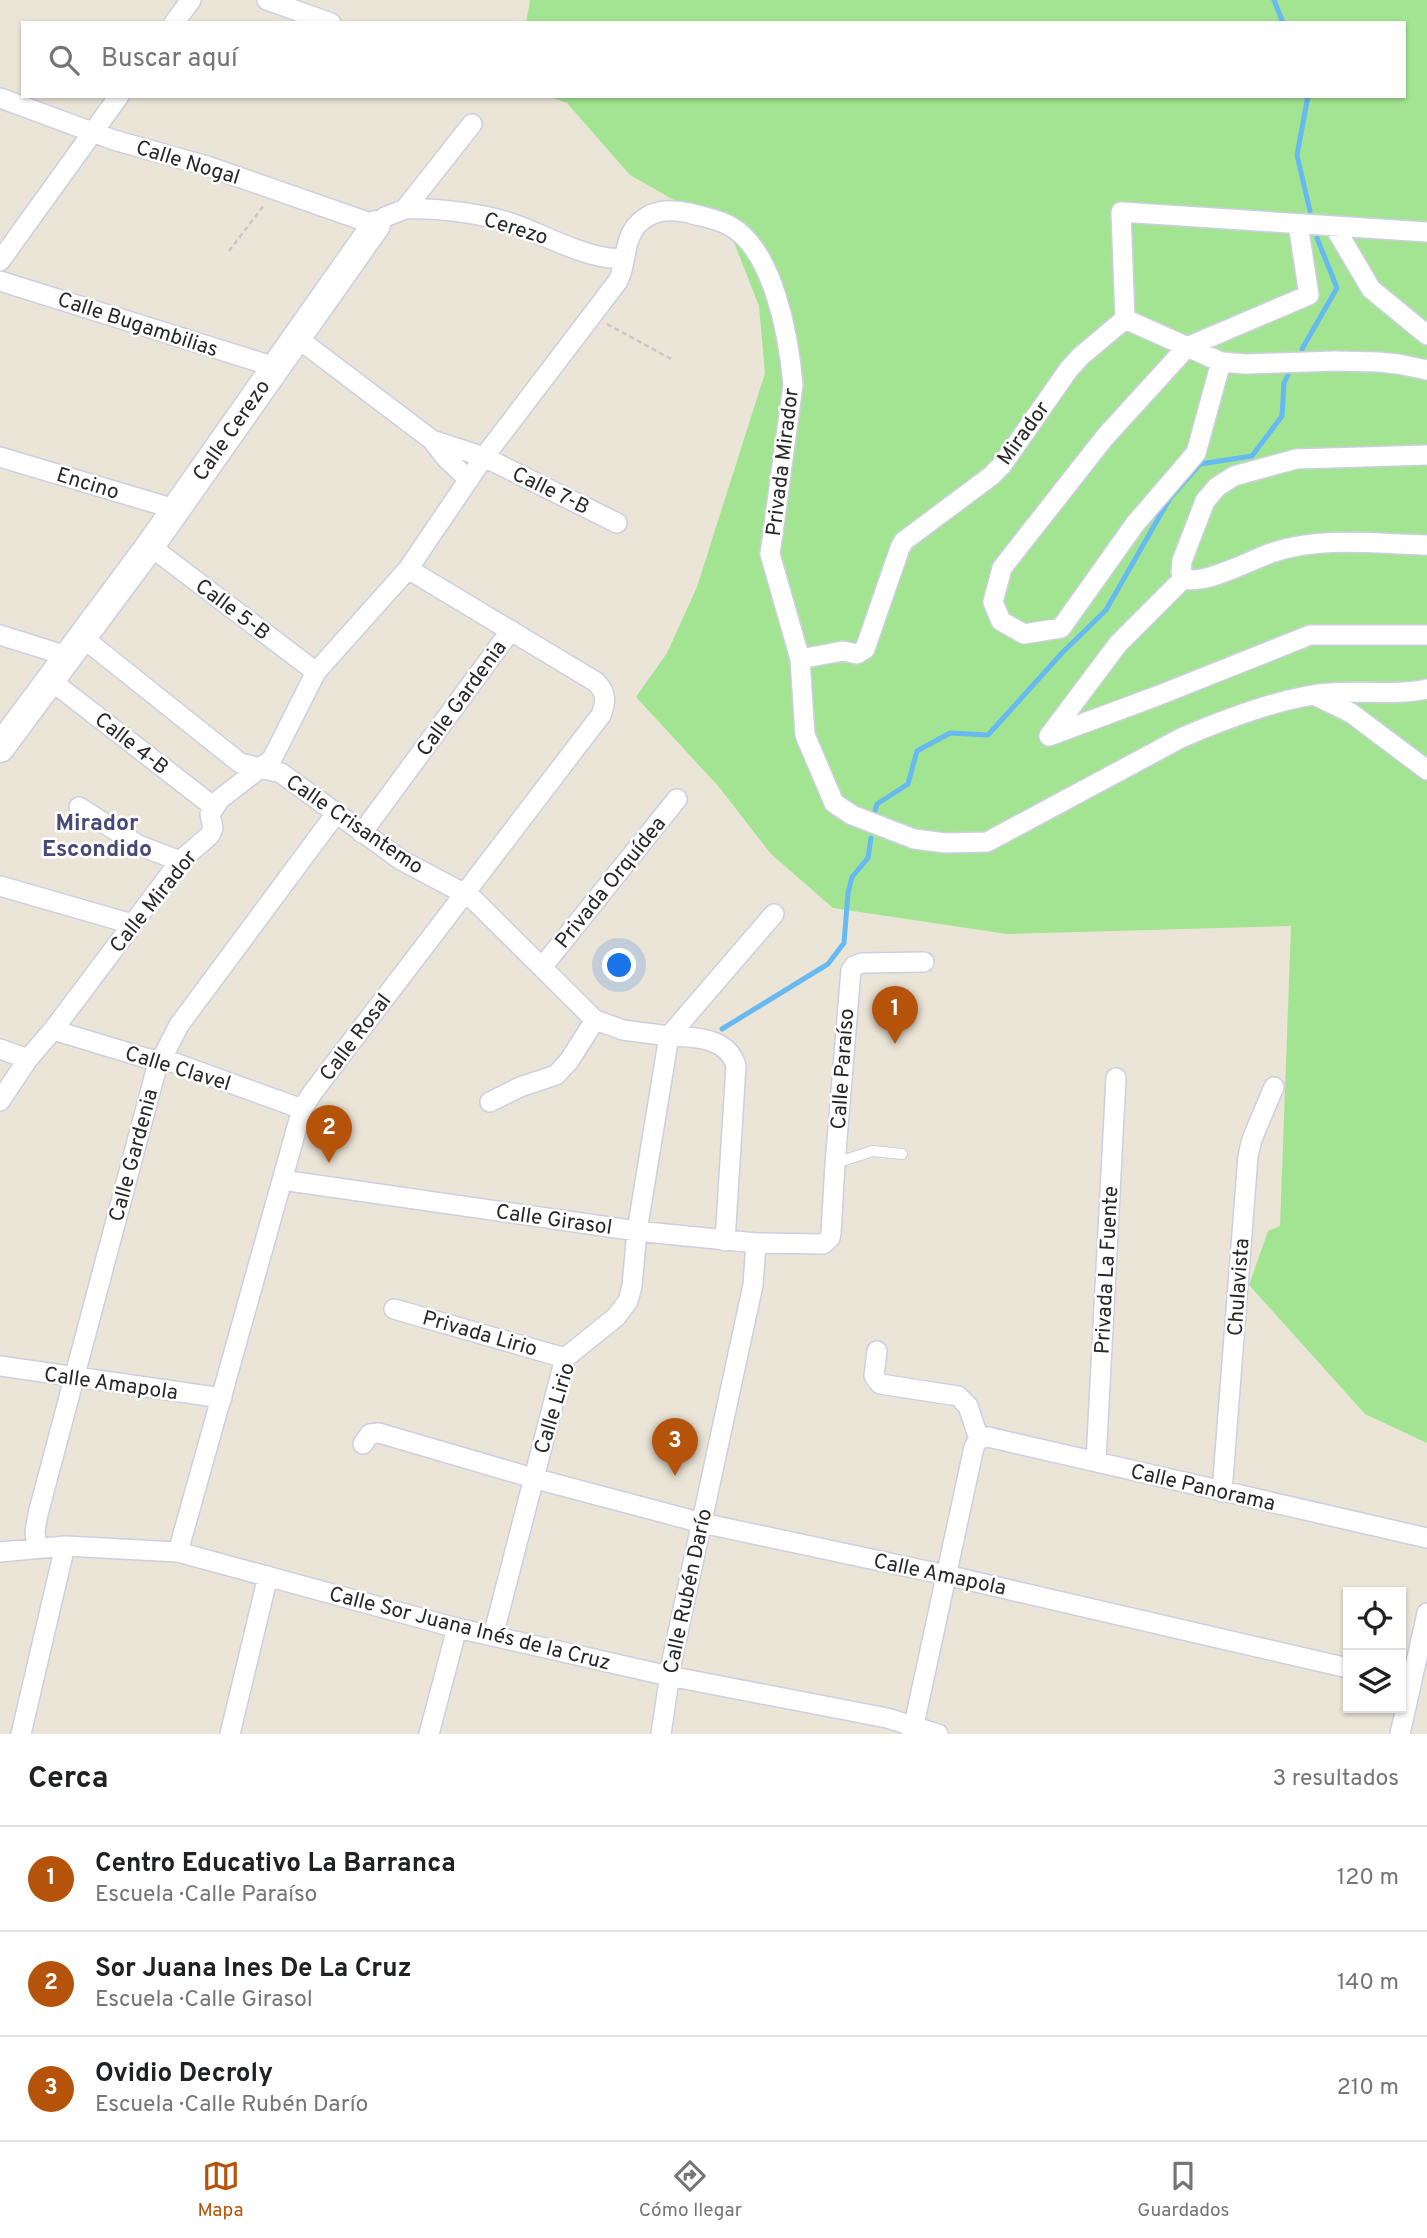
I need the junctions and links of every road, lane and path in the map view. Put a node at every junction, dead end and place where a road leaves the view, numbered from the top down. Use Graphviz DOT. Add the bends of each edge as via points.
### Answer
graph roads {
  1 [pos="191,0"];
  2 [pos="267,0"];
  3 [pos="307,7"];
  4 [pos="175,21"];
  5 [pos="328,21"];
  6 [pos="0,98"];
  7 [pos="118,98"];
  8 [pos="472,124"];
  9 [pos="93,132"];
  10 [pos="276,190"];
  11 [pos="405,209"];
  12 [pos="1298,223"];
  13 [pos="376,225"];
  14 [pos="1334,226"];
  15 [pos="1427,232"];
  16 [pos="229,251"];
  17 [pos="624,258"];
  18 [pos="0,261"];
  19 [pos="0,281"];
  20 [pos="592,316"];
  21 [pos="1125,319"];
  22 [pos="1427,335"];
  23 [pos="296,337"];
  24 [pos="1187,347"];
  25 [pos="673,360"];
  26 [pos="1220,362"];
  27 [pos="275,367"];
  28 [pos="1427,370"];
  29 [pos="432,440"];
  30 [pos="1427,455"];
  31 [pos="0,457"];
  32 [pos="484,457"];
  33 [pos="469,480"];
  34 [pos="175,509"];
  35 [pos="617,523"];
  36 [pos="1427,545"];
  37 [pos="150,546"];
  38 [pos="408,569"];
  39 [pos="1184,578"];
  40 [pos="511,630"];
  41 [pos="0,635"];
  42 [pos="1427,635"];
  43 [pos="75,647"];
  44 [pos="800,659"];
  45 [pos="316,672"];
  46 [pos="50,679"];
  47 [pos="1427,689"];
  48 [pos="1313,695"];
  49 [pos="0,748"];
  50 [pos="263,768"];
  51 [pos="1427,770"];
  52 [pos="677,799"];
  53 [pos="79,807"];
  54 [pos="214,807"];
  55 [pos="337,813"];
  56 [pos="362,833"];
  57 [pos="180,860"];
  58 [pos="0,886"];
  59 [pos="464,893"];
  60 [pos="774,914"];
  61 [pos="132,923"];
  62 [pos="924,962"];
  63 [pos="543,966"];
  64 [pos="595,1020"];
  65 [pos="53,1030"];
  66 [pos="663,1035"];
  67 [pos="0,1049"];
  68 [pos="27,1059"];
  69 [pos="160,1060"];
  70 [pos="1116,1078"];
  71 [pos="1274,1087"];
  72 [pos="0,1101"];
  73 [pos="490,1102"];
  74 [pos="302,1109"];
  75 [pos="902,1154"];
  76 [pos="835,1164"];
  77 [pos="282,1180"];
  78 [pos="637,1231"];
  79 [pos="725,1241"];
  80 [pos="827,1241"];
  81 [pos="756,1243"];
  82 [pos="394,1309"];
  83 [pos="877,1351"];
  84 [pos="565,1358"];
  85 [pos="0,1366"];
  86 [pos="75,1378"];
  87 [pos="222,1398"];
  88 [pos="979,1439"];
  89 [pos="363,1444"];
  90 [pos="1096,1461"];
  91 [pos="533,1478"];
  92 [pos="1222,1492"];
  93 [pos="702,1523"];
  94 [pos="1427,1538"];
  95 [pos="65,1546"];
  96 [pos="37,1547"];
  97 [pos="0,1552"];
  98 [pos="178,1552"];
  99 [pos="946,1575"];
  100 [pos="268,1576"];
  101 [pos="1427,1613"];
  102 [pos="457,1628"];
  103 [pos="493,1636"];
  104 [pos="1343,1667"];
  105 [pos="669,1676"];
  106 [pos="1413,1683"];
  107 [pos="913,1730"];
  108 [pos="21,1734"];
  109 [pos="230,1734"];
  110 [pos="429,1734"];
  111 [pos="661,1734"];
  112 [pos="938,1734"];
  113 [pos="1400,1734"];
  1 -- 4 [label="street"];
  2 -- 3 [label="street"];
  3 -- 5 [label="street"];
  6 -- 9 [label="street, Calle Nogal"];
  7 -- 9 [label="street"];
  8 -- 11 [label="street, Calle Cerezo"];
  9 -- 10 [label="street, Calle Nogal"];
  9 -- 18 [label="street"];
  10 -- 13 [label="street, Calle Nogal"];
  10 -- 16 [label="path"];
  11 -- 13 [label="street, Calle Cerezo"];
  11 -- 17 [label="street, Cerezo" via="497,219 597,256"];
  12 -- 14 [label="street"];
  12 -- 21 [label="street" via="1121,212"];
  12 -- 24 [label="street" via="1309,295"];
  13 -- 23 [label="street, Calle Cerezo"];
  14 -- 15 [label="street"];
  14 -- 22 [label="street" via="1371,289"];
  17 -- 20 [label="street, Privada Mirador" via="618,281"];
  17 -- 44 [label="street, Privada Mirador" via="630,236 641,221 671,210 718,220 738,231 770,278 793,384 770,554"];
  19 -- 27 [label="street, Calle Bugambilias"];
  20 -- 25 [label="path"];
  20 -- 32 [label="street, Privada Mirador"];
  21 -- 24 [label="street"];
  21 -- 44 [label="street, Mirador" via="1069,369 997,470 904,541 865,649 857,654 843,651"];
  23 -- 27 [label="street, Calle Cerezo"];
  23 -- 29 [label="street"];
  24 -- 26 [label="street"];
  24 -- 26 [label="street" via="1105,438 1002,568 993,602 1001,621 1024,634 1061,628 1135,524 1196,453"];
  26 -- 28 [label="street" via="1378,362"];
  27 -- 34 [label="street, Calle Cerezo"];
  29 -- 32 [label="street"];
  29 -- 33 [label="street"];
  30 -- 39 [label="street" via="1296,459 1234,476 1205,501 1182,561"];
  31 -- 34 [label="street, Encino"];
  32 -- 33 [label="street, Privada Mirador"];
  32 -- 35 [label="street, Calle 7-B"];
  33 -- 38 [label="street"];
  34 -- 37 [label="street, Calle Cerezo"];
  36 -- 39 [label="street" via="1305,544 1207,579"];
  37 -- 43 [label="street, Calle Cerezo"];
  37 -- 45 [label="street, Calle 5-B"];
  38 -- 40 [label="street"];
  38 -- 45 [label="street"];
  39 -- 42 [label="street" via="1118,644 1049,736 1310,635"];
  40 -- 56 [label="street, Calle Gardenia"];
  40 -- 59 [label="street, Calle Rosal" via="596,682 606,697 601,715"];
  41 -- 43 [label="street"];
  43 -- 46 [label="street, Calle Cerezo"];
  43 -- 50 [label="street, Calle Crisantemo" via="240,763"];
  44 -- 48 [label="street, Privada Mirador" via="805,735 834,803 882,828 946,843 987,842 1181,738"];
  45 -- 50 [label="street" via="274,756"];
  46 -- 49 [label="street, Calle Cerezo"];
  46 -- 54 [label="street, Calle 4-B"];
  47 -- 48 [label="street, Privada Mirador"];
  48 -- 51 [label="street" via="1351,713"];
  50 -- 54 [label="street"];
  50 -- 55 [label="street, Calle Crisantemo" via="281,773"];
  52 -- 63 [label="street, Privada Orquídea"];
  53 -- 57 [label="street" via="138,845"];
  54 -- 57 [label="street, Calle Mirador" via="210,835"];
  55 -- 56 [label="street, Calle Crisantemo"];
  55 -- 69 [label="street, Calle Gardenia" via="179,1025"];
  56 -- 59 [label="street, Calle Crisantemo"];
  57 -- 61 [label="street, Calle Mirador"];
  58 -- 61 [label="street"];
  59 -- 63 [label="street, Calle Crisantemo"];
  59 -- 74 [label="street, Calle Rosal"];
  60 -- 66 [label="street"];
  61 -- 65 [label="street, Calle Mirador"];
  62 -- 76 [label="street, Calle Paraíso" via="862,963 851,970"];
  63 -- 64 [label="street, Calle Crisantemo"];
  64 -- 66 [label="street, Calle Crisantemo" via="623,1030"];
  64 -- 73 [label="street" via="556,1074"];
  65 -- 68 [label="street, Calle Mirador"];
  65 -- 69 [label="street, Calle Clavel"];
  66 -- 78 [label="street, Calle Lirio"];
  66 -- 79 [label="street" via="712,1042 726,1049 736,1066"];
  67 -- 68 [label="street"];
  68 -- 72 [label="street, Calle Mirador"];
  69 -- 74 [label="street, Calle Clavel"];
  69 -- 86 [label="street, Calle Gardenia"];
  70 -- 90 [label="street, Privada La Fuente"];
  71 -- 92 [label="street, Chulavista" via="1248,1156"];
  74 -- 77 [label="street, Calle Rosal"];
  75 -- 76 [label="lane" via="865,1152"];
  76 -- 80 [label="street, Calle Paraíso"];
  77 -- 78 [label="street, Calle Girasol"];
  77 -- 87 [label="street, Calle Rosal"];
  78 -- 79 [label="street, Calle Girasol"];
  78 -- 84 [label="street, Calle Lirio" via="628,1301 616,1317"];
  79 -- 81 [label="street, Calle Girasol"];
  80 -- 81 [label="street, Calle Girasol" via="818,1245"];
  81 -- 93 [label="street, Calle Rubén Darío" via="753,1285"];
  82 -- 84 [label="street, Privada Lirio"];
  83 -- 88 [label="street" via="874,1376 880,1384 958,1396 968,1406"];
  84 -- 91 [label="street, Calle Lirio"];
  85 -- 86 [label="street, Calle Amapola"];
  86 -- 87 [label="street, Calle Amapola"];
  86 -- 96 [label="street, Calle Gardenia" via="36,1525"];
  87 -- 98 [label="street, Calle Rosal"];
  88 -- 90 [label="street, Calle Panorama" via="988,1437"];
  88 -- 99 [label="street"];
  89 -- 91 [label="street, Calle Amapola" via="369,1434 379,1433"];
  90 -- 92 [label="street, Calle Panorama"];
  91 -- 93 [label="street, Calle Amapola"];
  91 -- 103 [label="street, Calle Lirio"];
  92 -- 94 [label="street, Calle Panorama"];
  93 -- 99 [label="street, Calle Amapola"];
  93 -- 105 [label="street, Calle Rubén Darío"];
  95 -- 96 [label="street, Calle Sor Juana Inés de la Cruz"];
  95 -- 98 [label="street, Calle Sor Juana Inés de la Cruz"];
  95 -- 108 [label="street"];
  96 -- 97 [label="street, Calle Sor Juana Inés de la Cruz"];
  98 -- 100 [label="street, Calle Sor Juana Inés de la Cruz"];
  99 -- 104 [label="street, Calle Amapola"];
  99 -- 107 [label="street"];
  100 -- 102 [label="street, Calle Sor Juana Inés de la Cruz"];
  100 -- 109 [label="street"];
  101 -- 106 [label="street"];
  102 -- 103 [label="street, Calle Sor Juana Inés de la Cruz"];
  102 -- 110 [label="street"];
  103 -- 105 [label="street, Calle Sor Juana Inés de la Cruz"];
  105 -- 107 [label="street, Calle Sor Juana Inés de la Cruz" via="887,1717"];
  105 -- 111 [label="street, Calle Rubén Darío"];
  106 -- 113 [label="street"];
  107 -- 112 [label="street, Calle Sor Juana Inés de la Cruz"];
}
